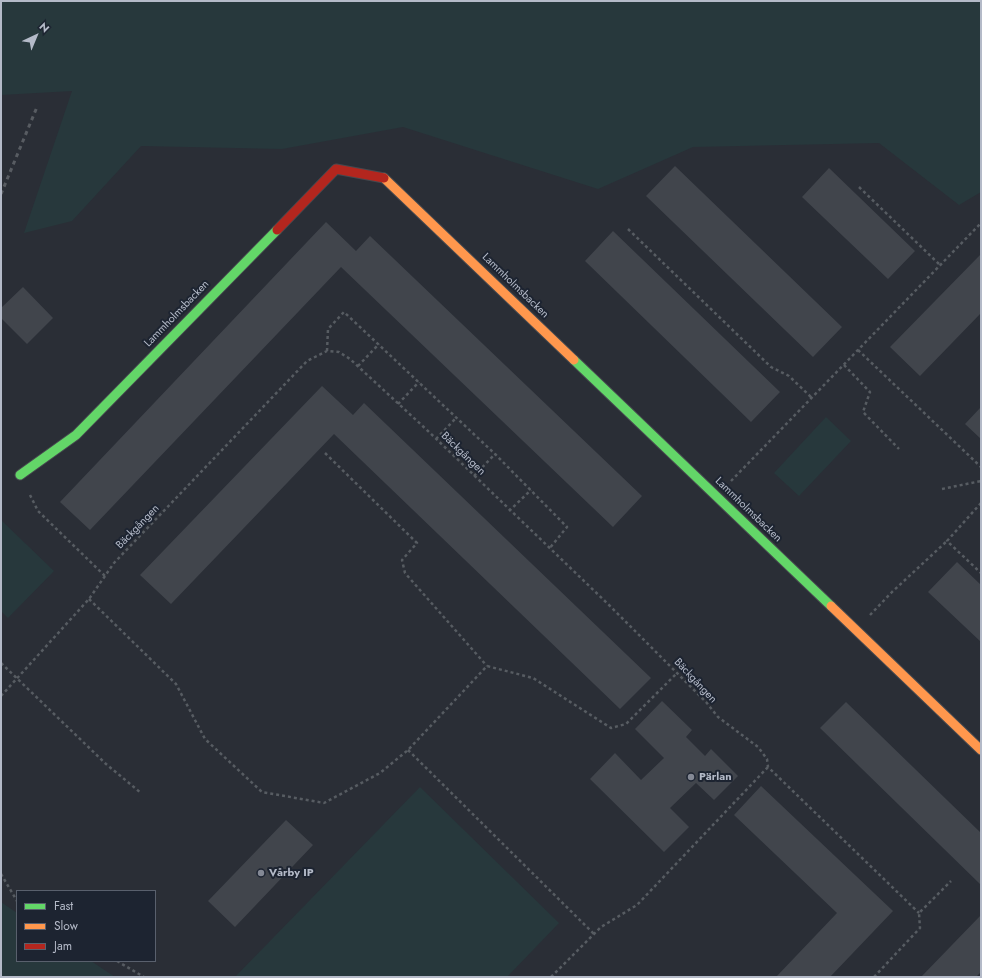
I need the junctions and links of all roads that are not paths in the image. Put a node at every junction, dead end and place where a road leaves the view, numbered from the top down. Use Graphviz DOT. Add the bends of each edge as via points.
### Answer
graph roads {
  1 [pos="20,474"];
  2 [pos="981,750"];
  1 -- 2 [label="street, Lammholmsbacken" via="76,435 336,169 384,178"];
}
